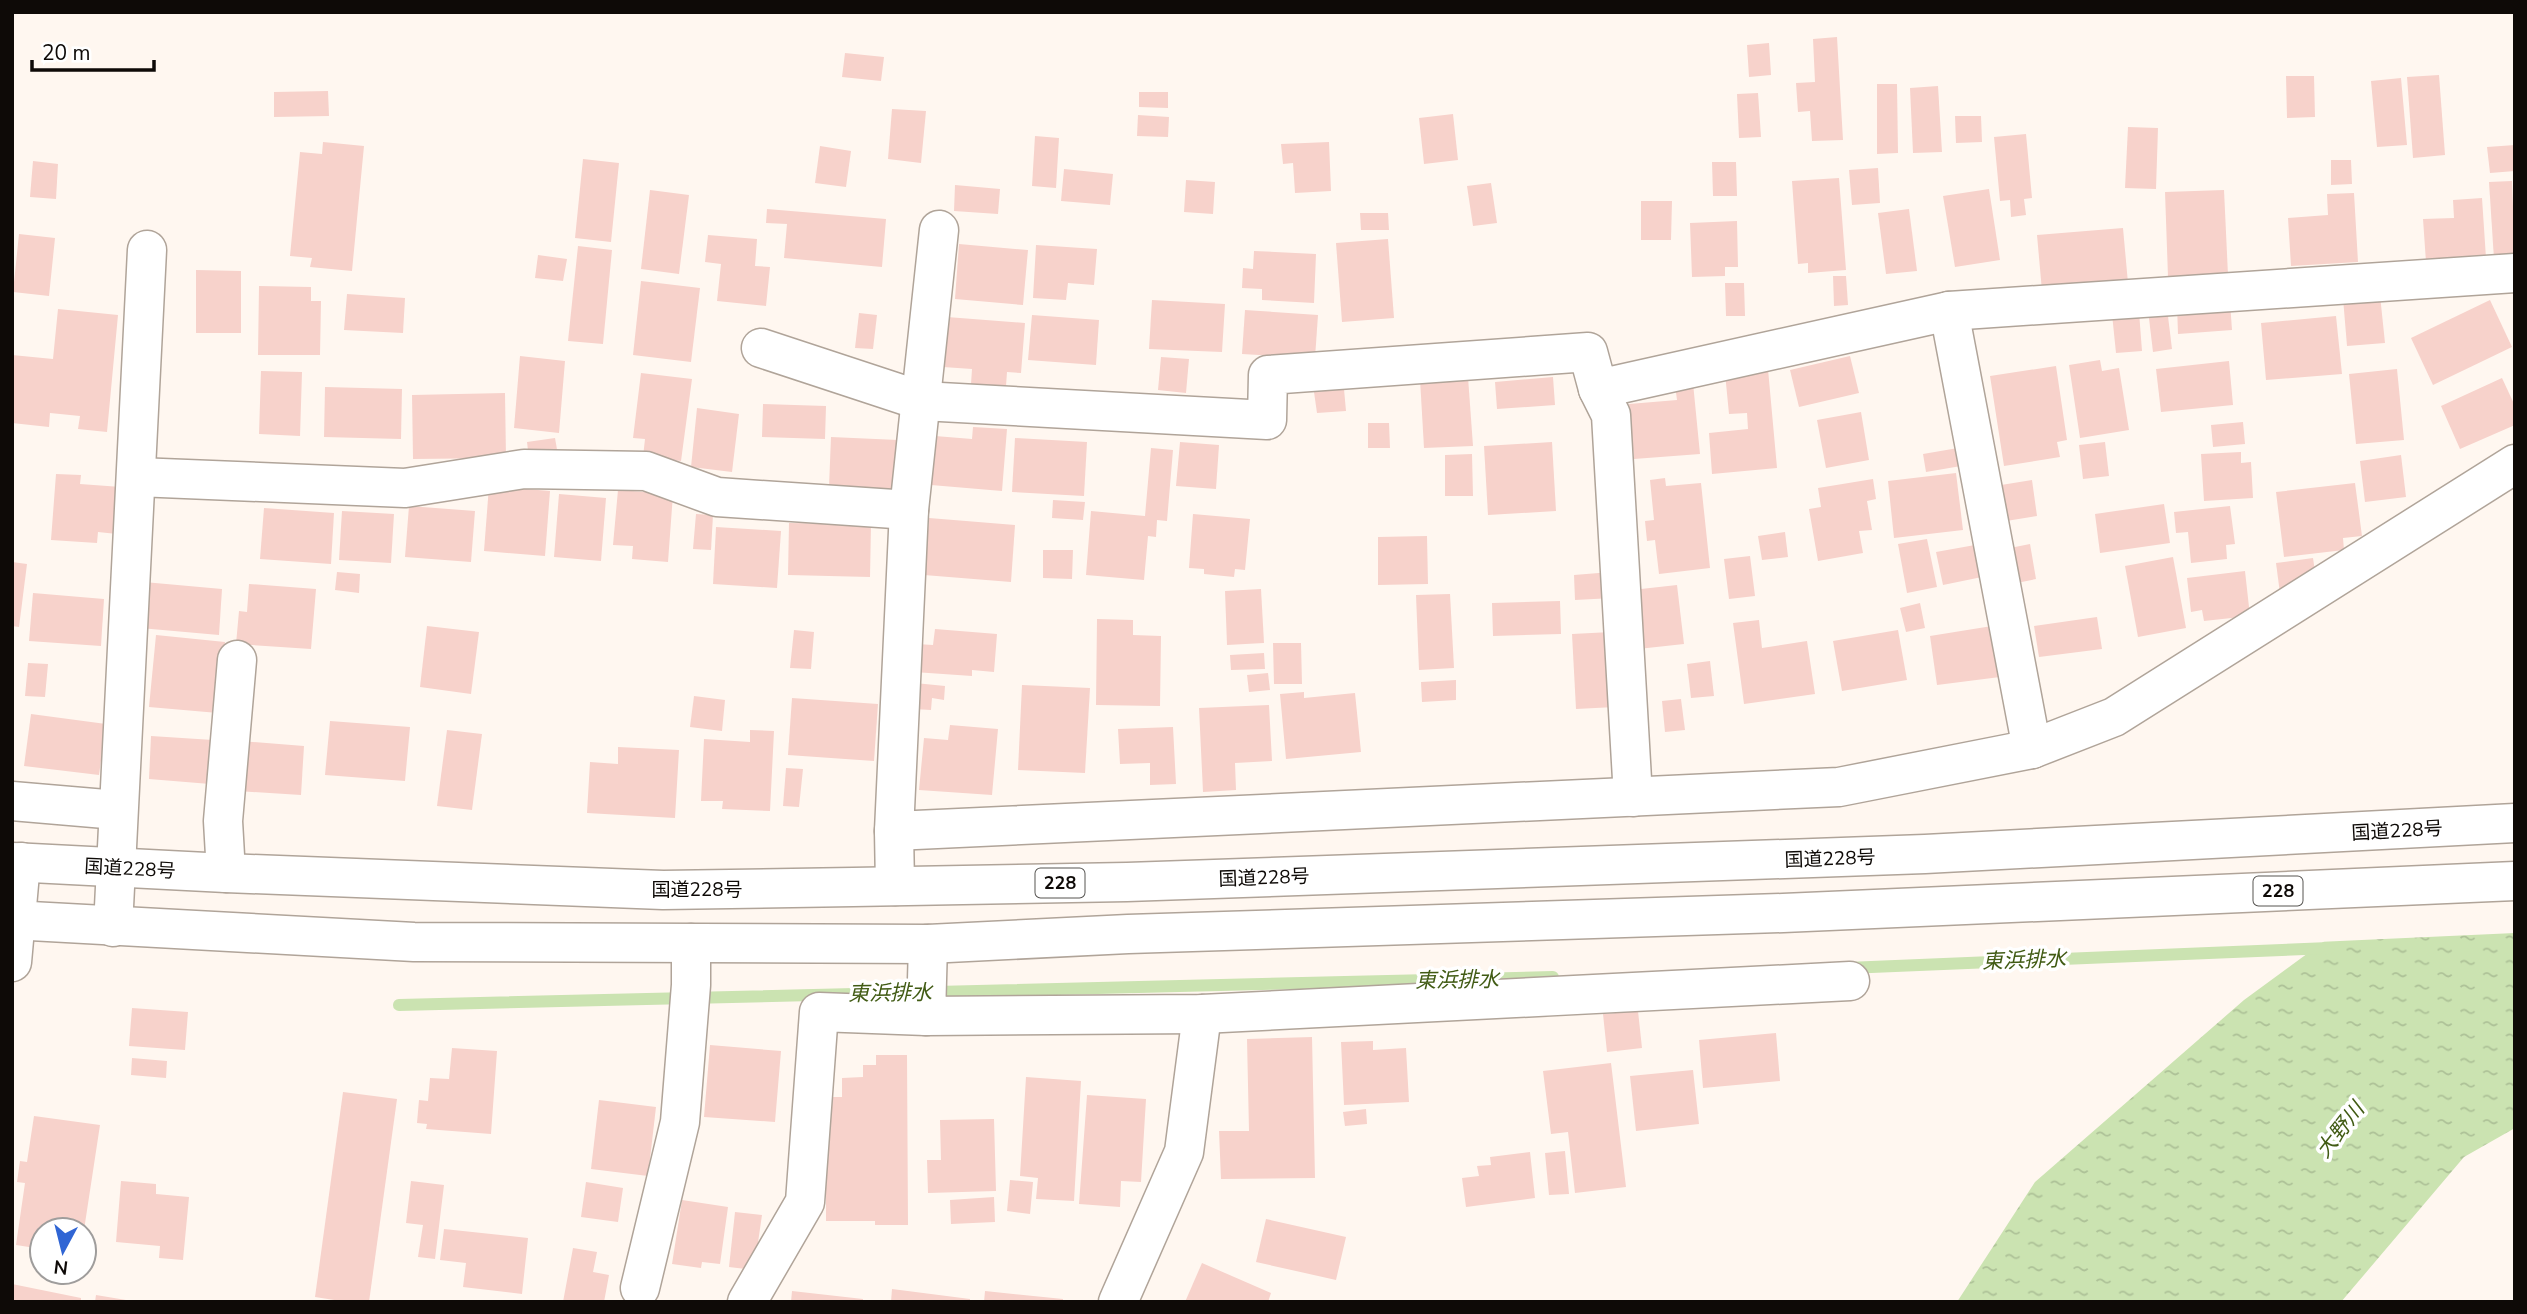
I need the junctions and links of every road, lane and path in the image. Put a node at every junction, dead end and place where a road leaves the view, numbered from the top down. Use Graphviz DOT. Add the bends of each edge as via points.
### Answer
graph roads {
  1 [pos="939,230"];
  2 [pos="147,250"];
  3 [pos="2515,273"];
  4 [pos="1949,311"];
  5 [pos="761,348"];
  6 [pos="1598,389"];
  7 [pos="922,401"];
  8 [pos="2515,464"];
  9 [pos="137,477"];
  10 [pos="909,510"];
  11 [pos="237,660"];
  12 [pos="2032,749"];
  13 [pos="1633,797"];
  14 [pos="12,801"];
  15 [pos="117,810"];
  16 [pos="2515,824"];
  17 [pos="894,831"];
  18 [pos="17,862"];
  19 [pos="115,867"];
  20 [pos="226,873"];
  21 [pos="2515,881"];
  22 [pos="895,886"];
  23 [pos="14,920"];
  24 [pos="113,927"];
  25 [pos="691,943"];
  26 [pos="928,944"];
  27 [pos="12,962"];
  28 [pos="1850,981"];
  29 [pos="1202,1014"];
  30 [pos="926,1016"];
  31 [pos="640,1288"];
  32 [pos="747,1302"];
  33 [pos="1118,1302"];
  1 -- 7 [label="main road"];
  2 -- 9 [label="main road"];
  3 -- 4 [label="main road"];
  4 -- 6 [label="main road"];
  4 -- 12 [label="main road"];
  5 -- 7 [label="main road"];
  6 -- 7 [label="main road" via="1588,352 1268,375 1267,420"];
  6 -- 13 [label="main road" via="1611,415"];
  7 -- 10 [label="main road"];
  8 -- 12 [label="main road" via="2114,718"];
  9 -- 10 [label="main road" via="405,488 524,470 646,471 716,497"];
  9 -- 15 [label="main road"];
  10 -- 17 [label="main road"];
  11 -- 20 [label="main road" via="223,821"];
  12 -- 13 [label="main road" via="1839,787"];
  13 -- 17 [label="main road"];
  14 -- 15 [label="main road"];
  15 -- 19 [label="main road"];
  16 -- 22 [label="main road, 国道228号 / 228" via="1926,855"];
  17 -- 22 [label="main road"];
  18 -- 19 [label="main road, 国道228号 / 228"];
  18 -- 23 [label="main road"];
  19 -- 20 [label="main road, 国道228号 / 228"];
  19 -- 24 [label="main road"];
  20 -- 22 [label="main road, 国道228号 / 228" via="663,890"];
  21 -- 26 [label="main road, 228"];
  23 -- 24 [label="main road, 228"];
  23 -- 27 [label="main road"];
  24 -- 25 [label="main road, 228" via="415,942"];
  25 -- 26 [label="main road, 228"];
  25 -- 31 [label="main road" via="680,1122"];
  26 -- 30 [label="main road"];
  28 -- 29 [label="main road"];
  29 -- 30 [label="main road"];
  29 -- 33 [label="main road" via="1184,1152"];
  30 -- 32 [label="main road" via="819,1012 805,1202"];
}
